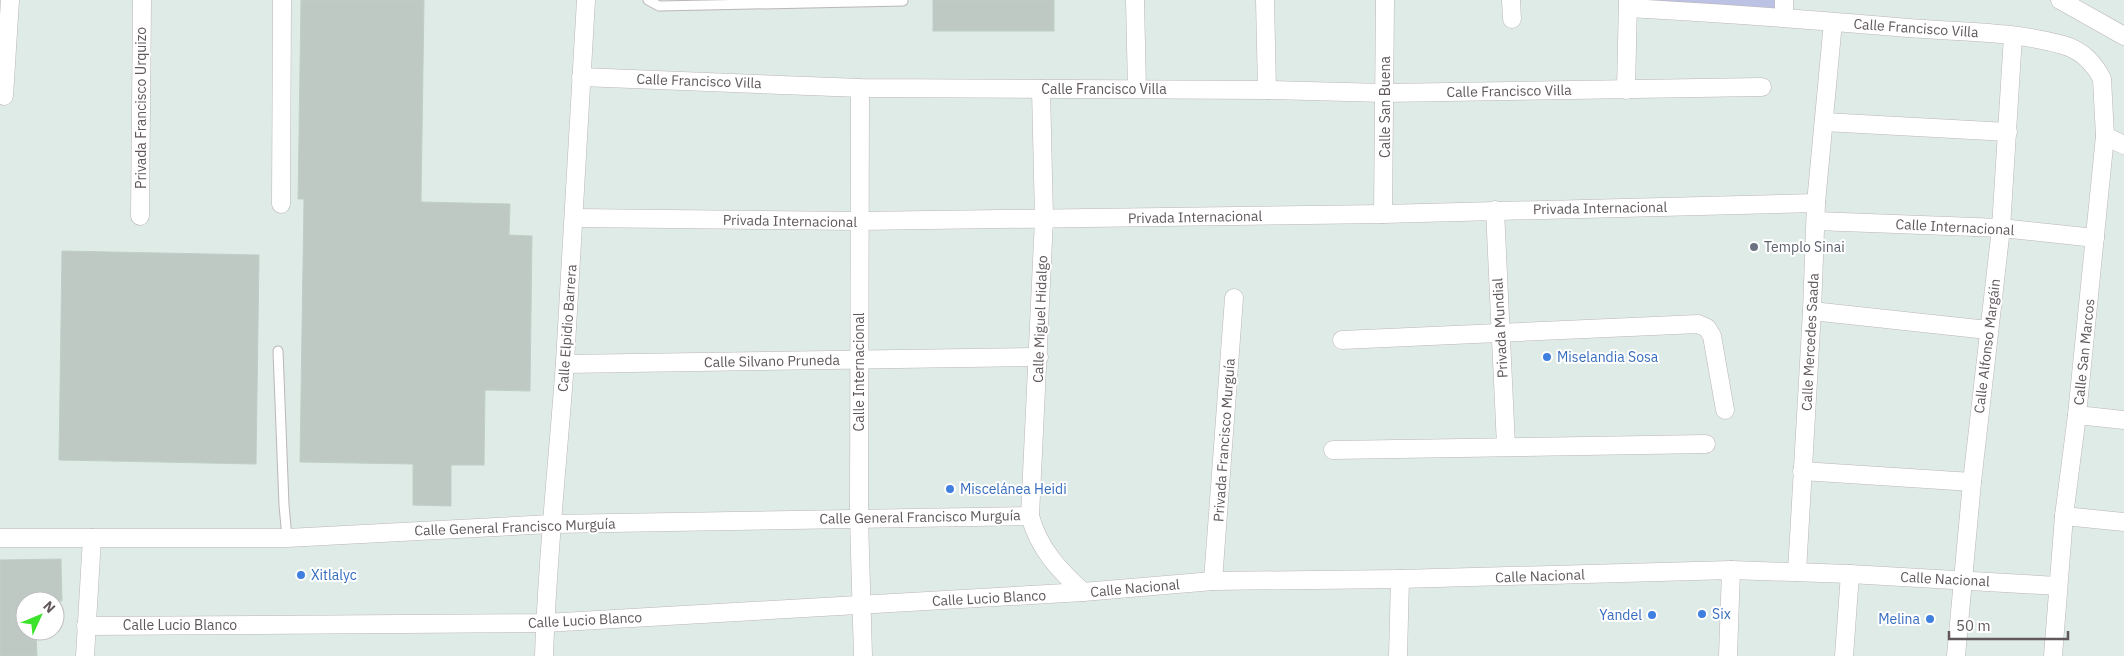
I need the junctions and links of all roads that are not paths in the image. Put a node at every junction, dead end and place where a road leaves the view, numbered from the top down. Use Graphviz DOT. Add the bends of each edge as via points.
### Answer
graph roads {
  1 [pos="10,0"];
  2 [pos="142,0"];
  3 [pos="282,0"];
  4 [pos="586,0"];
  5 [pos="648,0"];
  6 [pos="1135,0"];
  7 [pos="1265,0"];
  8 [pos="1385,0"];
  9 [pos="1512,0"];
  10 [pos="2060,0"];
  11 [pos="903,1"];
  12 [pos="1628,4"];
  13 [pos="1784,8"];
  14 [pos="1512,19"];
  15 [pos="1833,22"];
  16 [pos="2012,36"];
  17 [pos="2124,36"];
  18 [pos="2082,54"];
  19 [pos="581,77"];
  20 [pos="860,88"];
  21 [pos="1762,88"];
  22 [pos="1041,89"];
  23 [pos="1137,89"];
  24 [pos="1267,90"];
  25 [pos="1626,90"];
  26 [pos="1385,93"];
  27 [pos="4,96"];
  28 [pos="1824,122"];
  29 [pos="2008,132"];
  30 [pos="2105,136"];
  31 [pos="2124,145"];
  32 [pos="1816,203"];
  33 [pos="281,204"];
  34 [pos="1495,210"];
  35 [pos="1383,214"];
  36 [pos="140,216"];
  37 [pos="574,218"];
  38 [pos="1044,219"];
  39 [pos="1816,221"];
  40 [pos="858,222"];
  41 [pos="2001,228"];
  42 [pos="2095,238"];
  43 [pos="1234,298"];
  44 [pos="1812,312"];
  45 [pos="1988,330"];
  46 [pos="1499,333"];
  47 [pos="1342,340"];
  48 [pos="278,351"];
  49 [pos="1039,356"];
  50 [pos="859,360"];
  51 [pos="565,364"];
  52 [pos="1725,410"];
  53 [pos="2077,415"];
  54 [pos="2124,420"];
  55 [pos="1706,444"];
  56 [pos="1506,446"];
  57 [pos="1333,450"];
  58 [pos="1802,471"];
  59 [pos="1972,482"];
  60 [pos="1030,516"];
  61 [pos="2064,516"];
  62 [pos="859,518"];
  63 [pos="2124,522"];
  64 [pos="550,524"];
  65 [pos="0,538"];
  66 [pos="92,538"];
  67 [pos="287,538"];
  68 [pos="1042,547"];
  69 [pos="1731,570"];
  70 [pos="1796,572"];
  71 [pos="1850,574"];
  72 [pos="1400,579"];
  73 [pos="1963,580"];
  74 [pos="1213,582"];
  75 [pos="2058,586"];
  76 [pos="1083,592"];
  77 [pos="861,604"];
  78 [pos="545,623"];
  79 [pos="86,626"];
  80 [pos="85,656"];
  81 [pos="544,656"];
  82 [pos="863,656"];
  83 [pos="1398,656"];
  84 [pos="1728,656"];
  85 [pos="1844,656"];
  86 [pos="1956,656"];
  87 [pos="2053,656"];
  1 -- 27 [label="street"];
  2 -- 36 [label="street, Privada Francisco Urquizo"];
  3 -- 33 [label="street"];
  4 -- 19 [label="street, Calle Elpidio Barrera"];
  5 -- 11 [label="lane" via="659,6"];
  6 -- 23 [label="street"];
  7 -- 24 [label="street"];
  8 -- 26 [label="street, Calle San Buena"];
  9 -- 14 [label="street"];
  10 -- 17 [label="street"];
  12 -- 13 [label="street, Calle Francisco Villa"];
  12 -- 25 [label="street"];
  13 -- 15 [label="street, Calle Francisco Villa"];
  15 -- 16 [label="street, Calle Francisco Villa"];
  15 -- 28 [label="street, Calle Mercedes Saada"];
  16 -- 18 [label="street, Calle Francisco Villa" via="2063,45"];
  16 -- 29 [label="street, Calle Alfonso Margáin"];
  18 -- 30 [label="street, Calle San Marcos" via="2102,79"];
  19 -- 20 [label="street, Calle Francisco Villa"];
  19 -- 37 [label="street, Calle Elpidio Barrera"];
  20 -- 22 [label="street, Calle Francisco Villa"];
  20 -- 40 [label="street, Calle Internacional"];
  21 -- 25 [label="street, Calle Francisco Villa"];
  22 -- 23 [label="street, Calle Francisco Villa"];
  22 -- 38 [label="street, Calle Miguel Hidalgo"];
  23 -- 24 [label="street, Calle Francisco Villa"];
  24 -- 26 [label="street, Calle Francisco Villa"];
  25 -- 26 [label="street, Calle Francisco Villa"];
  26 -- 35 [label="street, Calle San Buena"];
  28 -- 29 [label="street"];
  28 -- 32 [label="street, Calle Mercedes Saada"];
  29 -- 41 [label="street, Calle Alfonso Margáin"];
  30 -- 31 [label="street"];
  30 -- 42 [label="street, Calle San Marcos"];
  32 -- 34 [label="street, Privada Internacional"];
  32 -- 39 [label="street, Calle Mercedes Saada"];
  34 -- 35 [label="street, Privada Internacional"];
  34 -- 46 [label="street, Privada Mundial"];
  35 -- 38 [label="street, Privada Internacional"];
  37 -- 40 [label="street, Privada Internacional"];
  37 -- 51 [label="street, Calle Elpidio Barrera"];
  38 -- 40 [label="street, Privada Internacional"];
  38 -- 49 [label="street, Calle Miguel Hidalgo"];
  39 -- 41 [label="street, Calle Internacional"];
  39 -- 44 [label="street, Calle Mercedes Saada"];
  40 -- 50 [label="street, Calle Internacional"];
  41 -- 42 [label="street, Calle Internacional"];
  41 -- 45 [label="street, Calle Alfonso Margáin"];
  42 -- 53 [label="street, Calle San Marcos"];
  43 -- 74 [label="street, Privada Francisco Murguía"];
  44 -- 45 [label="street"];
  44 -- 58 [label="street, Calle Mercedes Saada"];
  45 -- 59 [label="street, Calle Alfonso Margáin"];
  46 -- 47 [label="street"];
  46 -- 52 [label="street" via="1704,325 1712,336"];
  46 -- 56 [label="street, Privada Mundial"];
  48 -- 67 [label="lane"];
  49 -- 50 [label="street, Calle Silvano Pruneda"];
  49 -- 60 [label="street, Calle Miguel Hidalgo"];
  50 -- 51 [label="street, Calle Silvano Pruneda"];
  50 -- 62 [label="street, Calle Internacional"];
  51 -- 64 [label="street, Calle Elpidio Barrera"];
  53 -- 54 [label="street"];
  53 -- 61 [label="street, Calle San Marcos"];
  55 -- 56 [label="street"];
  56 -- 57 [label="street"];
  58 -- 59 [label="street"];
  58 -- 70 [label="street, Calle Mercedes Saada"];
  59 -- 73 [label="street, Calle Alfonso Margáin"];
  60 -- 62 [label="street, Calle General Francisco Murguía"];
  60 -- 68 [label="street, Calle Miguel Hidalgo"];
  61 -- 63 [label="street"];
  61 -- 75 [label="street, Calle San Marcos"];
  62 -- 64 [label="street, Calle General Francisco Murguía"];
  62 -- 77 [label="street, Calle Internacional"];
  64 -- 67 [label="street, Calle General Francisco Murguía"];
  64 -- 78 [label="street, Calle Elpidio Barrera"];
  65 -- 66 [label="street, Calle General Francisco Murguía"];
  66 -- 67 [label="street, Calle General Francisco Murguía"];
  66 -- 79 [label="street"];
  68 -- 76 [label="street, Calle Nacional" via="1058,569"];
  69 -- 70 [label="street, Calle Nacional"];
  69 -- 72 [label="street, Calle Nacional"];
  69 -- 84 [label="street"];
  70 -- 71 [label="street, Calle Nacional"];
  71 -- 73 [label="street, Calle Nacional"];
  71 -- 85 [label="street"];
  72 -- 74 [label="street, Calle Nacional"];
  72 -- 83 [label="street"];
  73 -- 75 [label="street, Calle Nacional"];
  73 -- 86 [label="street, Calle Alfonso Margáin"];
  74 -- 76 [label="street, Calle Nacional"];
  75 -- 87 [label="street, Calle San Marcos"];
  76 -- 77 [label="street, Calle Lucio Blanco"];
  77 -- 78 [label="street, Calle Lucio Blanco"];
  77 -- 82 [label="street, Calle Internacional"];
  78 -- 79 [label="street, Calle Lucio Blanco"];
  78 -- 81 [label="street, Calle Elpidio Barrera"];
  79 -- 80 [label="street"];
}
